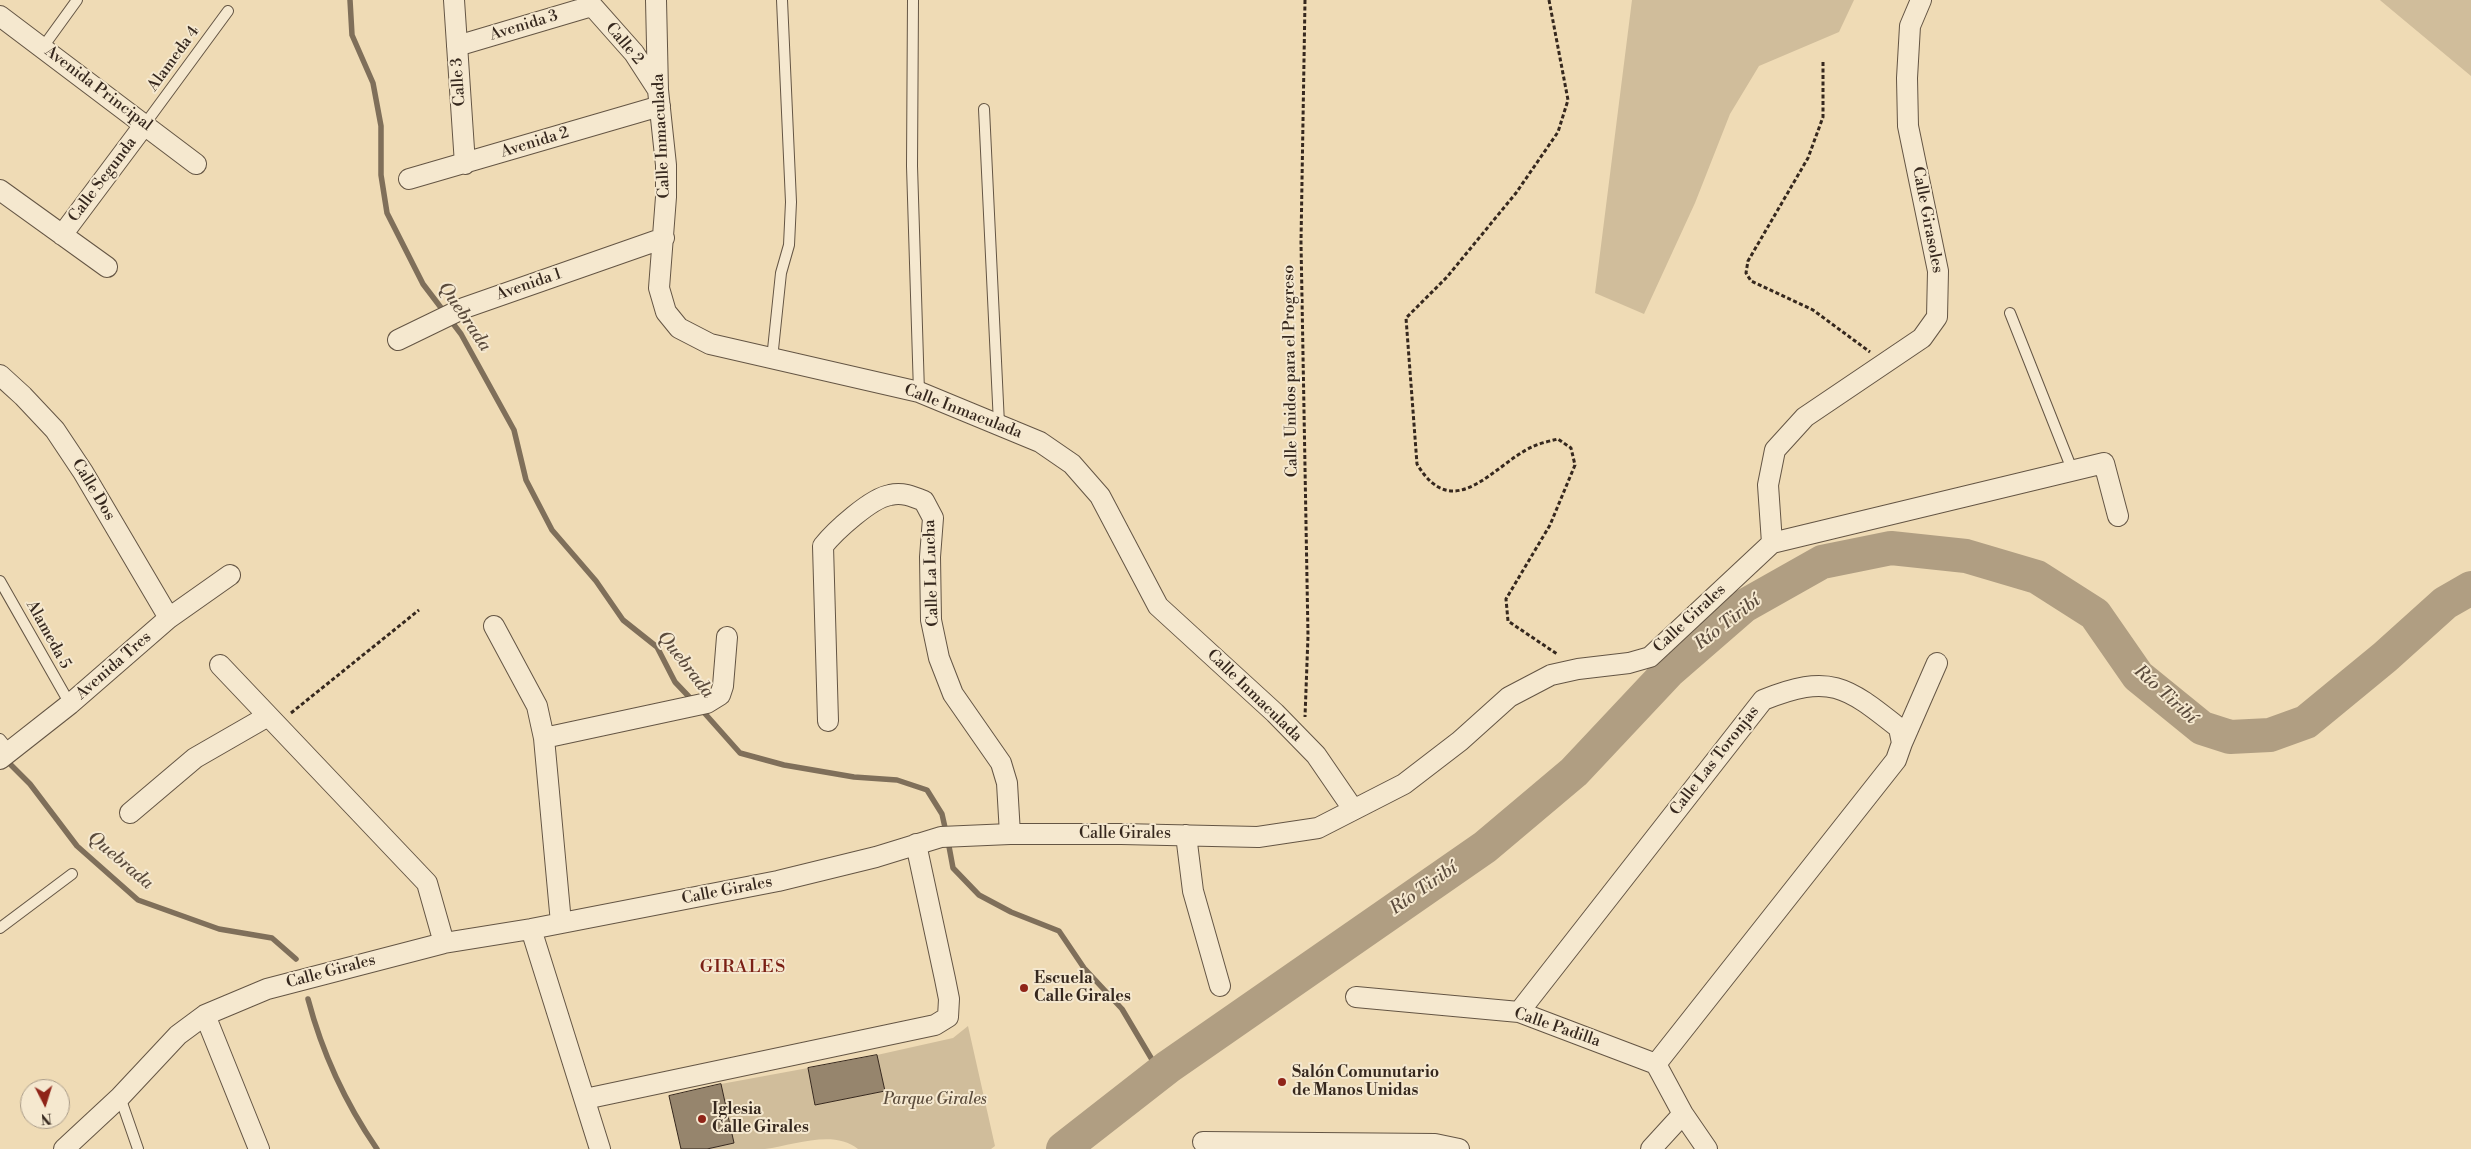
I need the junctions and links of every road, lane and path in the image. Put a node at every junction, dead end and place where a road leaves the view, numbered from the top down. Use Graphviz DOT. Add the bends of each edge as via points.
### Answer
graph roads {
  1 [pos="78,0"];
  2 [pos="454,0"];
  3 [pos="656,0"];
  4 [pos="782,0"];
  5 [pos="913,0"];
  6 [pos="1304,0"];
  7 [pos="1549,0"];
  8 [pos="1920,0"];
  9 [pos="589,3"];
  10 [pos="228,11"];
  11 [pos="0,16"];
  12 [pos="457,46"];
  13 [pos="43,48"];
  14 [pos="1824,62"];
  15 [pos="659,98"];
  16 [pos="984,109"];
  17 [pos="145,124"];
  18 [pos="196,164"];
  19 [pos="466,164"];
  20 [pos="409,179"];
  21 [pos="0,190"];
  22 [pos="62,235"];
  23 [pos="664,238"];
  24 [pos="107,267"];
  25 [pos="2010,313"];
  26 [pos="398,340"];
  27 [pos="772,359"];
  28 [pos="1885,362"];
  29 [pos="0,375"];
  30 [pos="919,392"];
  31 [pos="999,424"];
  32 [pos="2073,472"];
  33 [pos="2118,516"];
  34 [pos="1772,543"];
  35 [pos="230,575"];
  36 [pos="0,581"];
  37 [pos="419,610"];
  38 [pos="169,618"];
  39 [pos="494,626"];
  40 [pos="727,637"];
  41 [pos="1938,663"];
  42 [pos="220,665"];
  43 [pos="1578,669"];
  44 [pos="70,704"];
  45 [pos="272,720"];
  46 [pos="828,721"];
  47 [pos="544,738"];
  48 [pos="1304,742"];
  49 [pos="1902,743"];
  50 [pos="3,750"];
  51 [pos="1353,810"];
  52 [pos="130,813"];
  53 [pos="1010,834"];
  54 [pos="1186,835"];
  55 [pos="916,844"];
  56 [pos="72,874"];
  57 [pos="561,923"];
  58 [pos="0,928"];
  59 [pos="531,929"];
  60 [pos="444,943"];
  61 [pos="1220,986"];
  62 [pos="1356,997"];
  63 [pos="1518,1012"];
  64 [pos="205,1015"];
  65 [pos="1656,1064"];
  66 [pos="120,1097"];
  67 [pos="585,1099"];
  68 [pos="1683,1114"];
  69 [pos="1202,1145"];
  70 [pos="1435,1146"];
  71 [pos="1301,1147"];
  72 [pos="64,1149"];
  73 [pos="138,1149"];
  74 [pos="259,1149"];
  75 [pos="600,1149"];
  76 [pos="1459,1149"];
  77 [pos="1651,1149"];
  78 [pos="1707,1149"];
  1 -- 13 [label="lane"];
  2 -- 12 [label="street, Calle 3"];
  3 -- 15 [label="street, Calle Inmaculada"];
  4 -- 27 [label="lane" via="791,202"];
  5 -- 30 [label="lane" via="912,166"];
  6 -- 48 [label="path, Calle Unidos para el Progreso" via="1301,242 1308,636"];
  7 -- 43 [label="path" via="1568,100 1558,132 1516,193 1448,277 1406,318 1418,464 1426,480 1441,490 1463,490 1491,476 1531,447 1558,439 1571,448 1575,465 1550,525 1506,598 1508,621"];
  8 -- 28 [label="street, Calle Girasoles" via="1910,26 1908,126 1938,271 1937,317 1922,338"];
  9 -- 12 [label="street, Avenida 3"];
  9 -- 15 [label="street, Calle 2" via="634,53"];
  10 -- 17 [label="lane, Alameda 4"];
  11 -- 13 [label="street, Avenida Principal"];
  12 -- 19 [label="street, Calle 3"];
  13 -- 17 [label="street, Avenida Principal"];
  14 -- 28 [label="path" via="1823,117 1808,158 1748,261 1746,273 1751,281 1813,310"];
  15 -- 19 [label="street, Avenida 2"];
  15 -- 23 [label="street, Calle Inmaculada" via="666,165"];
  16 -- 31 [label="lane"];
  17 -- 18 [label="street, Avenida Principal"];
  17 -- 22 [label="street, Calle Segunda"];
  19 -- 20 [label="street, Avenida 2"];
  21 -- 22 [label="street"];
  22 -- 24 [label="street"];
  23 -- 26 [label="street, Avenida 1" via="464,308"];
  23 -- 27 [label="street, Calle Inmaculada" via="659,288 666,312 679,328 710,344"];
  25 -- 32 [label="lane"];
  27 -- 30 [label="street, Calle Inmaculada"];
  28 -- 34 [label="street, Calle Girasoles" via="1804,417 1776,450 1768,485"];
  29 -- 38 [label="street, Calle Dos" via="55,430"];
  30 -- 31 [label="street, Calle Inmaculada"];
  31 -- 48 [label="street, Calle Inmaculada" via="1040,442 1072,464 1100,496 1158,606"];
  32 -- 33 [label="street, Calle Girales" via="2104,463"];
  32 -- 34 [label="street, Calle Girales"];
  34 -- 43 [label="street, Calle Girales" via="1650,657"];
  35 -- 38 [label="street, Avenida Tres"];
  36 -- 44 [label="lane, Alameda 5"];
  37 -- 45 [label="path"];
  38 -- 44 [label="street, Avenida Tres"];
  39 -- 47 [label="street" via="537,706"];
  40 -- 47 [label="street" via="720,695 707,702"];
  41 -- 49 [label="street"];
  42 -- 45 [label="street"];
  43 -- 51 [label="street, Calle Girales" via="1551,675 1509,697 1460,741 1404,784"];
  44 -- 50 [label="street, Avenida Tres"];
  45 -- 52 [label="street" via="195,758"];
  45 -- 60 [label="street" via="427,883"];
  46 -- 53 [label="street, Calle La Lucha" via="823,546 837,529 888,495 906,494 924,500 933,518 931,620 938,658 953,694 1000,763 1007,783"];
  47 -- 57 [label="street"];
  48 -- 51 [label="street, Calle Inmaculada"];
  49 -- 63 [label="street, Calle Las Toronjas" via="1899,728 1869,704 1842,689 1819,685 1786,691 1763,700"];
  49 -- 65 [label="street" via="1896,760"];
  51 -- 54 [label="street, Calle Girales" via="1318,828 1258,837"];
  53 -- 54 [label="street, Calle Girales"];
  53 -- 55 [label="street, Calle Girales" via="941,838"];
  54 -- 61 [label="street" via="1193,891"];
  55 -- 57 [label="street, Calle Girales" via="778,881"];
  55 -- 67 [label="street" via="946,979 948,1017 935,1025"];
  56 -- 58 [label="lane"];
  57 -- 59 [label="street, Calle Girales"];
  59 -- 60 [label="street, Calle Girales"];
  59 -- 67 [label="street"];
  60 -- 64 [label="street, Calle Girales" via="267,989"];
  62 -- 63 [label="street, Calle Padilla"];
  63 -- 65 [label="street, Calle Padilla"];
  64 -- 66 [label="street, Calle Girales" via="178,1035"];
  64 -- 74 [label="street"];
  65 -- 68 [label="street"];
  66 -- 72 [label="street, Calle Girales"];
  66 -- 73 [label="lane"];
  67 -- 75 [label="street"];
  68 -- 77 [label="street"];
  68 -- 78 [label="street"];
  69 -- 71 [label="street"];
  70 -- 71 [label="street"];
  70 -- 76 [label="street"];
}
